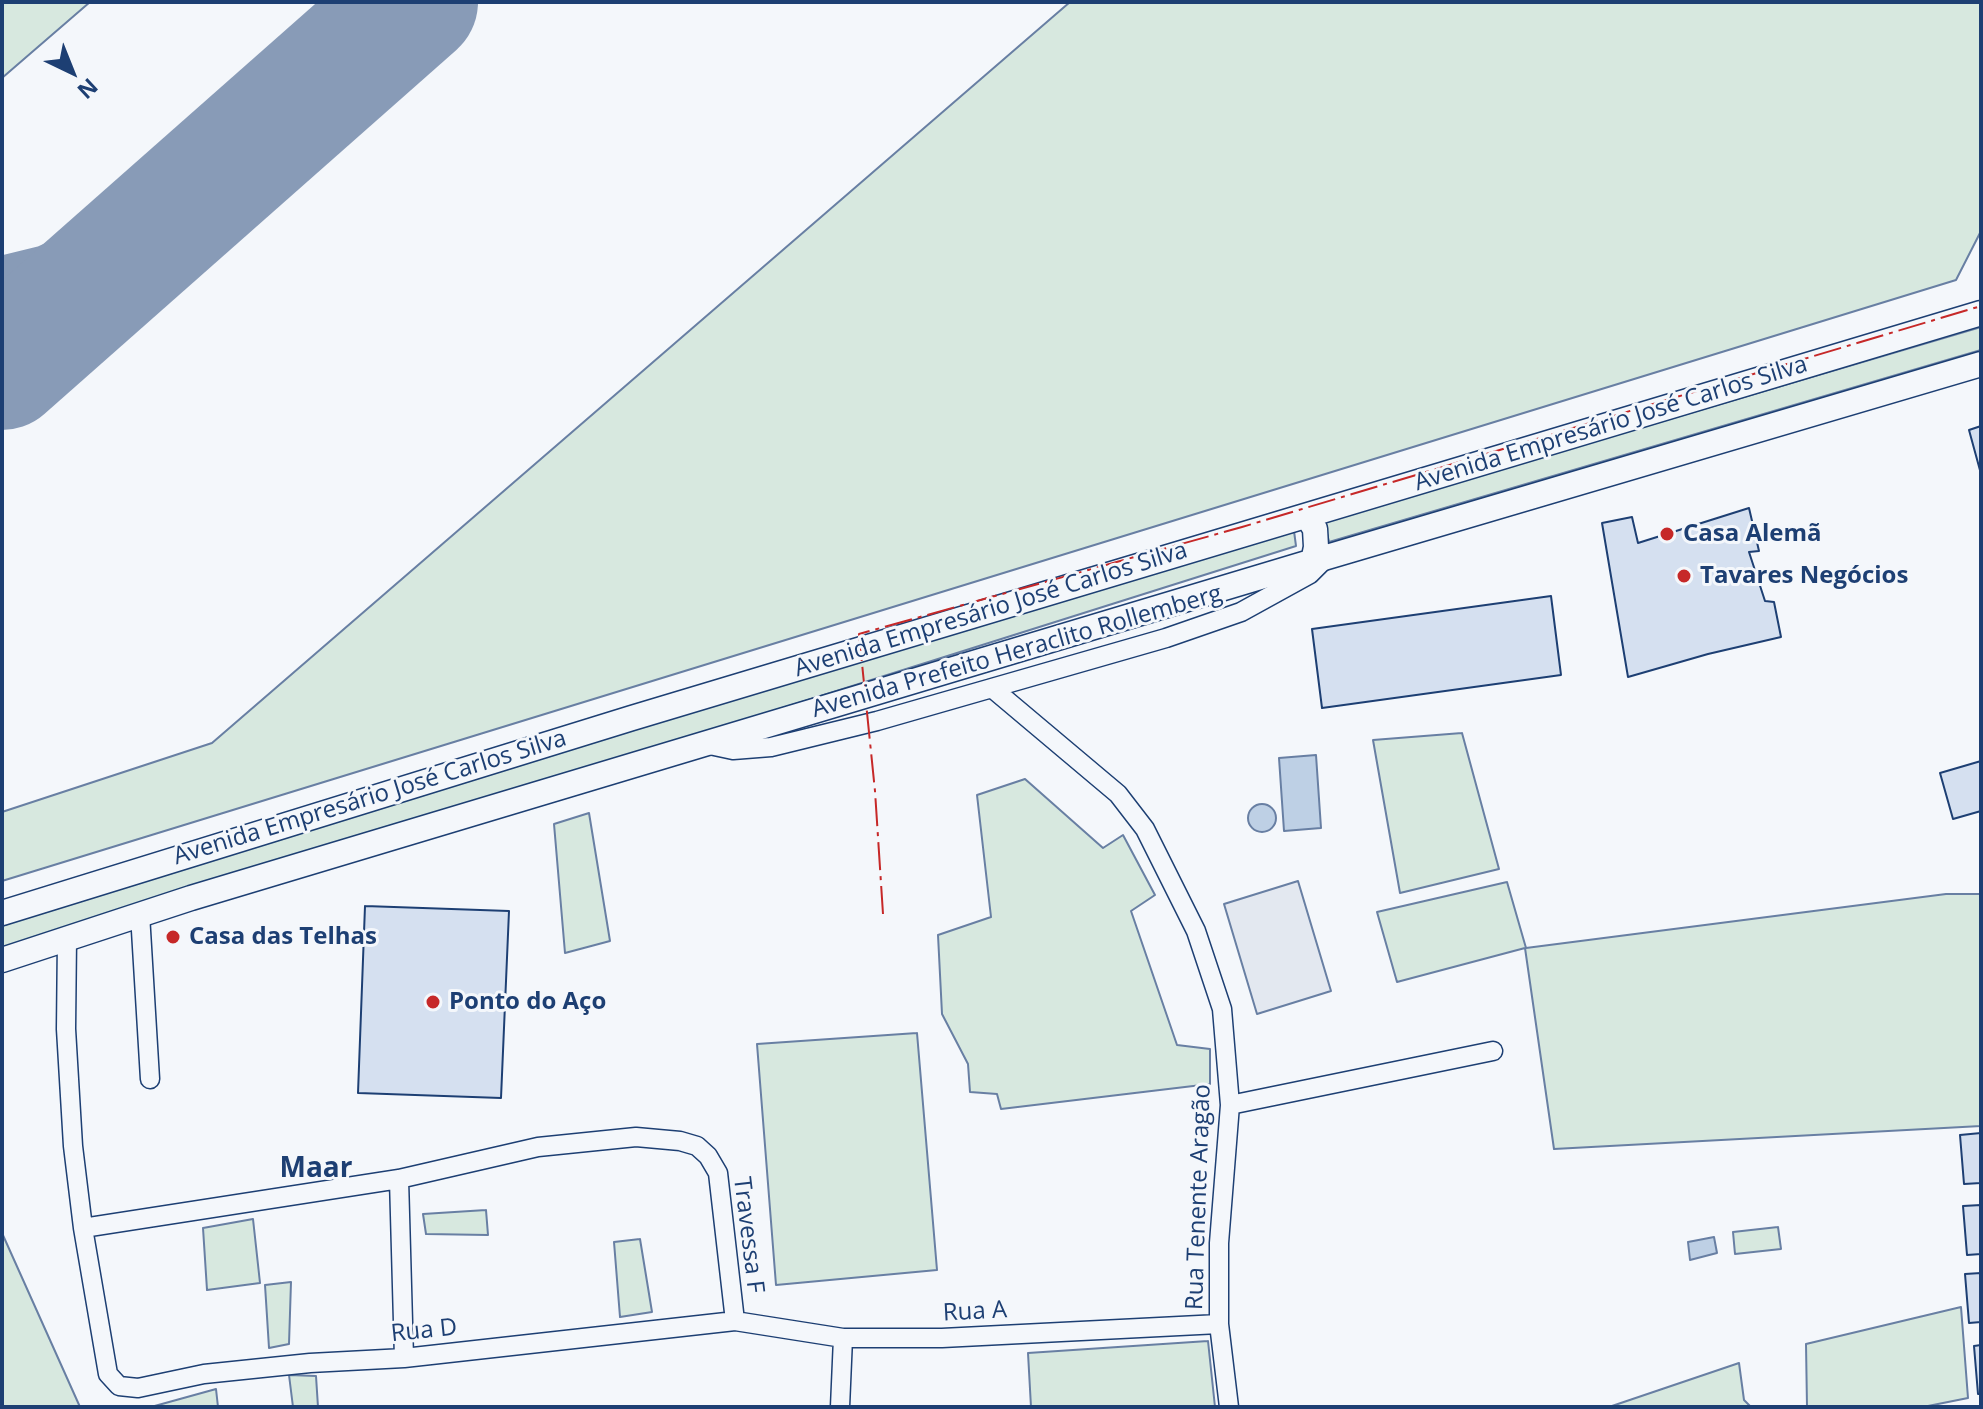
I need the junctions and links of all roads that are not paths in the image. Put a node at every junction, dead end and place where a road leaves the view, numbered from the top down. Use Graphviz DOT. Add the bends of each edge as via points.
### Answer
graph roads {
  1 [pos="1981,313"];
  2 [pos="1981,364"];
  3 [pos="1307,516"];
  4 [pos="1320,559"];
  5 [pos="1099,625"];
  6 [pos="1107,656"];
  7 [pos="992,688"];
  8 [pos="705,744"];
  9 [pos="2,913"];
  10 [pos="140,914"];
  11 [pos="67,938"];
  12 [pos="2,960"];
  13 [pos="1493,1051"];
  14 [pos="150,1079"];
  15 [pos="1230,1105"];
  16 [pos="399,1179"];
  17 [pos="83,1228"];
  18 [pos="735,1321"];
  19 [pos="1219,1324"];
  20 [pos="843,1338"];
  21 [pos="404,1358"];
  22 [pos="840,1407"];
  23 [pos="1229,1407"];
  1 -- 3 [label="main road, Avenida Empresário José Carlos Silva"];
  2 -- 4 [label="main road, Avenida Empresário José Carlos Silva"];
  3 -- 4 [label="main road"];
  3 -- 9 [label="main road, Avenida Empresário José Carlos Silva"];
  4 -- 5 [label="main road, Avenida Empresário José Carlos Silva"];
  4 -- 6 [label="street, Avenida Prefeito Heraclito Rollemberg" via="1310,574 1241,612"];
  5 -- 6 [label="street"];
  5 -- 8 [label="main road, Avenida Empresário José Carlos Silva"];
  6 -- 7 [label="street, Avenida Prefeito Heraclito Rollemberg"];
  7 -- 8 [label="street, Avenida Prefeito Heraclito Rollemberg" via="771,747 733,750"];
  7 -- 15 [label="street, Rua Tenente Aragão" via="1118,794 1145,829 1196,931 1222,1009"];
  8 -- 10 [label="main road, Avenida Empresário José Carlos Silva"];
  10 -- 11 [label="main road, Avenida Empresário José Carlos Silva"];
  10 -- 14 [label="street"];
  11 -- 12 [label="main road, Avenida Empresário José Carlos Silva"];
  11 -- 17 [label="street" via="66,1029"];
  13 -- 15 [label="street"];
  15 -- 19 [label="street, Rua Tenente Aragão" via="1219,1243"];
  16 -- 17 [label="street"];
  16 -- 18 [label="street, Travessa F" via="538,1147 636,1137 697,1146 718,1173"];
  16 -- 21 [label="street"];
  17 -- 21 [label="street, Rua D" via="108,1374 119,1386 138,1388 204,1374 310,1363"];
  18 -- 20 [label="street, Rua A"];
  18 -- 21 [label="street, Rua D"];
  19 -- 20 [label="street, Rua A"];
  19 -- 23 [label="street, Rua Tenente Aragão"];
  20 -- 22 [label="street"];
}
